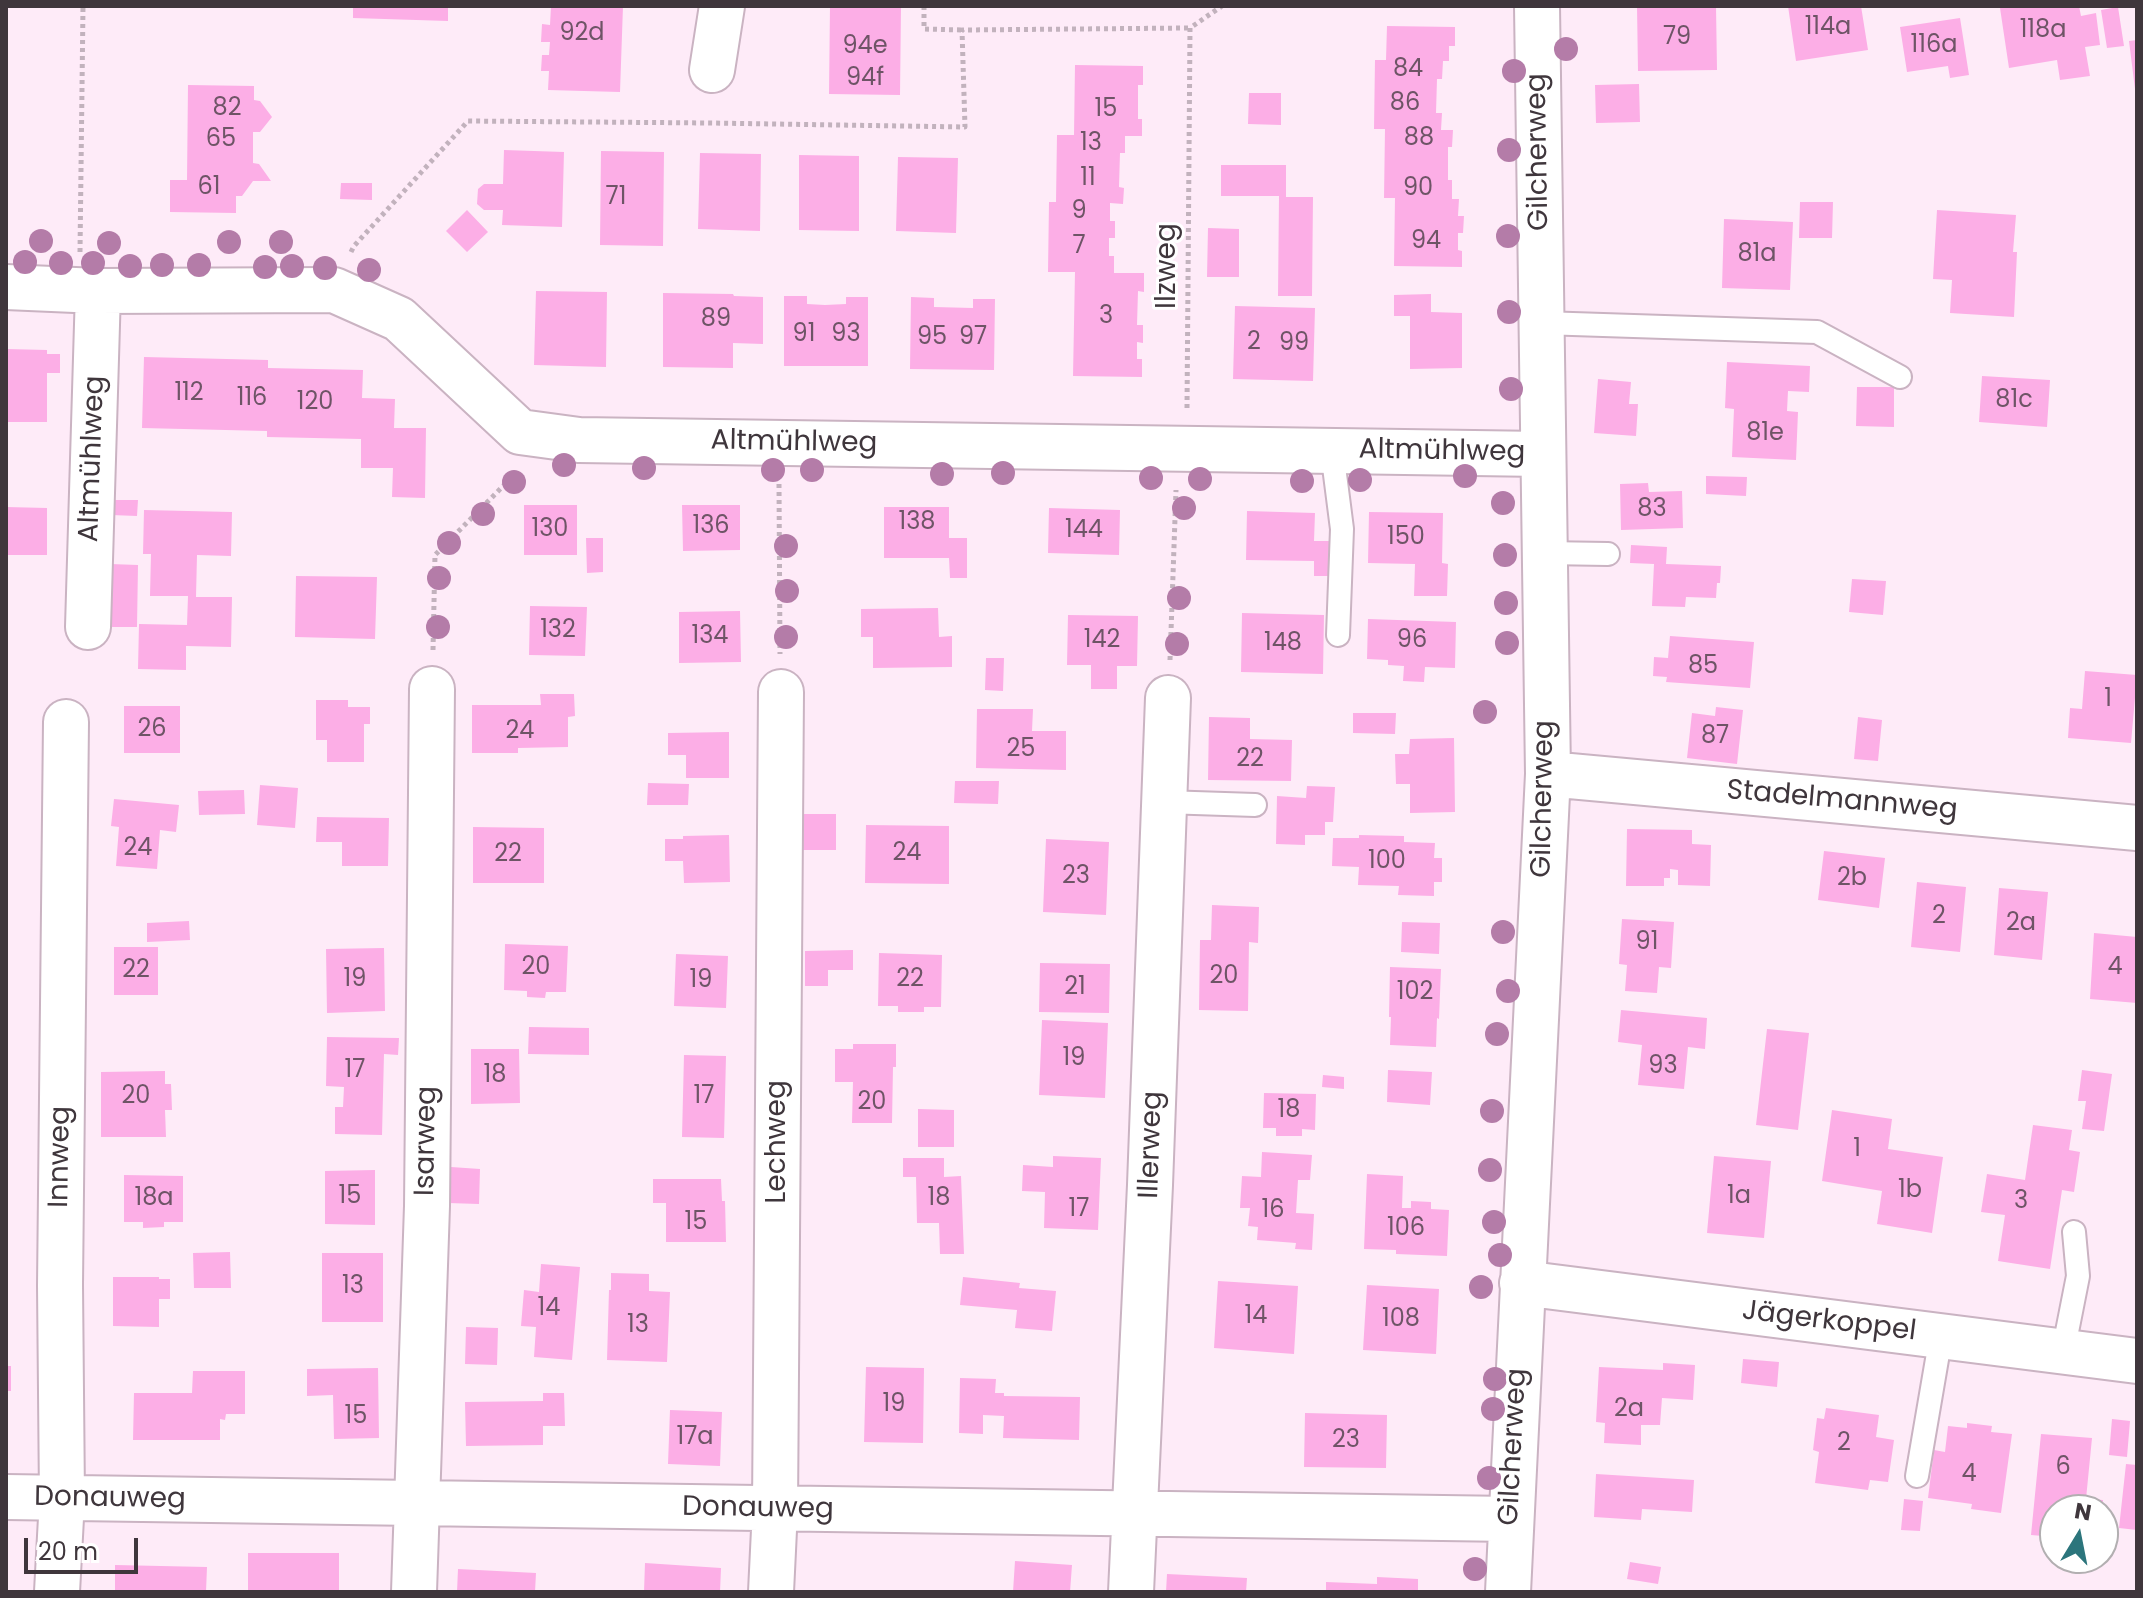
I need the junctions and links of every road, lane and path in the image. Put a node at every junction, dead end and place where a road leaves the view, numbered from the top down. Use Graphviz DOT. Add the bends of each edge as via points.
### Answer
graph roads {
  1 [pos="83,6"];
  2 [pos="722,6"];
  3 [pos="924,6"];
  4 [pos="1222,6"];
  5 [pos="1537,6"];
  6 [pos="1190,28"];
  7 [pos="962,30"];
  8 [pos="712,70"];
  9 [pos="6,287"];
  10 [pos="89,290"];
  11 [pos="334,290"];
  12 [pos="1542,323"];
  13 [pos="1900,377"];
  14 [pos="547,436"];
  15 [pos="779,443"];
  16 [pos="1182,449"];
  17 [pos="1332,451"];
  18 [pos="1542,454"];
  19 [pos="1544,553"];
  20 [pos="1608,554"];
  21 [pos="88,627"];
  22 [pos="1338,635"];
  23 [pos="432,689"];
  24 [pos="781,692"];
  25 [pos="1168,698"];
  26 [pos="66,722"];
  27 [pos="1548,774"];
  28 [pos="1164,802"];
  29 [pos="1255,805"];
  30 [pos="2137,828"];
  31 [pos="2074,1232"];
  32 [pos="1522,1283"];
  33 [pos="1941,1336"];
  34 [pos="2063,1352"];
  35 [pos="2137,1361"];
  36 [pos="1917,1476"];
  37 [pos="6,1497"];
  38 [pos="62,1499"];
  39 [pos="418,1504"];
  40 [pos="775,1509"];
  41 [pos="1135,1514"];
  42 [pos="1511,1519"];
  43 [pos="57,1592"];
  44 [pos="414,1592"];
  45 [pos="771,1592"];
  46 [pos="1131,1592"];
  47 [pos="1508,1592"];
  1 -- 10 [label="path" via="81,165"];
  2 -- 8 [label="street"];
  3 -- 7 [label="path" via="924,29"];
  4 -- 6 [label="path"];
  5 -- 12 [label="street, Gilcherweg"];
  6 -- 7 [label="path"];
  6 -- 16 [label="path, Ilzweg"];
  7 -- 11 [label="path" via="965,127 468,121 354,246"];
  9 -- 10 [label="street, Altmühlweg"];
  10 -- 11 [label="street, Altmühlweg"];
  10 -- 21 [label="street, Altmühlweg"];
  11 -- 14 [label="street, Altmühlweg" via="399,319 520,432"];
  12 -- 13 [label="lane" via="1817,332"];
  12 -- 18 [label="street, Gilcherweg"];
  14 -- 15 [label="street, Altmühlweg"];
  14 -- 23 [label="path" via="435,555"];
  15 -- 16 [label="street, Altmühlweg"];
  15 -- 24 [label="path"];
  16 -- 17 [label="street, Altmühlweg"];
  16 -- 25 [label="path, Ilzweg"];
  17 -- 18 [label="street, Altmühlweg"];
  17 -- 22 [label="lane" via="1342,529"];
  18 -- 19 [label="street, Gilcherweg"];
  19 -- 20 [label="lane"];
  19 -- 27 [label="street, Gilcherweg"];
  23 -- 39 [label="street, Isarweg"];
  24 -- 40 [label="street, Lechweg"];
  25 -- 28 [label="street, Illerweg"];
  26 -- 38 [label="street, Innweg"];
  27 -- 30 [label="street, Stadelmannweg"];
  27 -- 32 [label="street, Gilcherweg"];
  28 -- 29 [label="lane"];
  28 -- 41 [label="street, Illerweg"];
  31 -- 34 [label="lane" via="2078,1276"];
  32 -- 33 [label="street, Jägerkoppel"];
  32 -- 42 [label="street, Gilcherweg"];
  33 -- 34 [label="street, Jägerkoppel"];
  33 -- 36 [label="lane"];
  34 -- 35 [label="street, Jägerkoppel"];
  37 -- 38 [label="street, Donauweg"];
  38 -- 39 [label="street, Donauweg"];
  38 -- 43 [label="street, Innweg"];
  39 -- 40 [label="street, Donauweg"];
  39 -- 44 [label="street, Isarweg"];
  40 -- 41 [label="street, Donauweg"];
  40 -- 45 [label="street, Lechweg"];
  41 -- 42 [label="street, Donauweg"];
  41 -- 46 [label="street, Illerweg"];
  42 -- 47 [label="street, Gilcherweg"];
}
